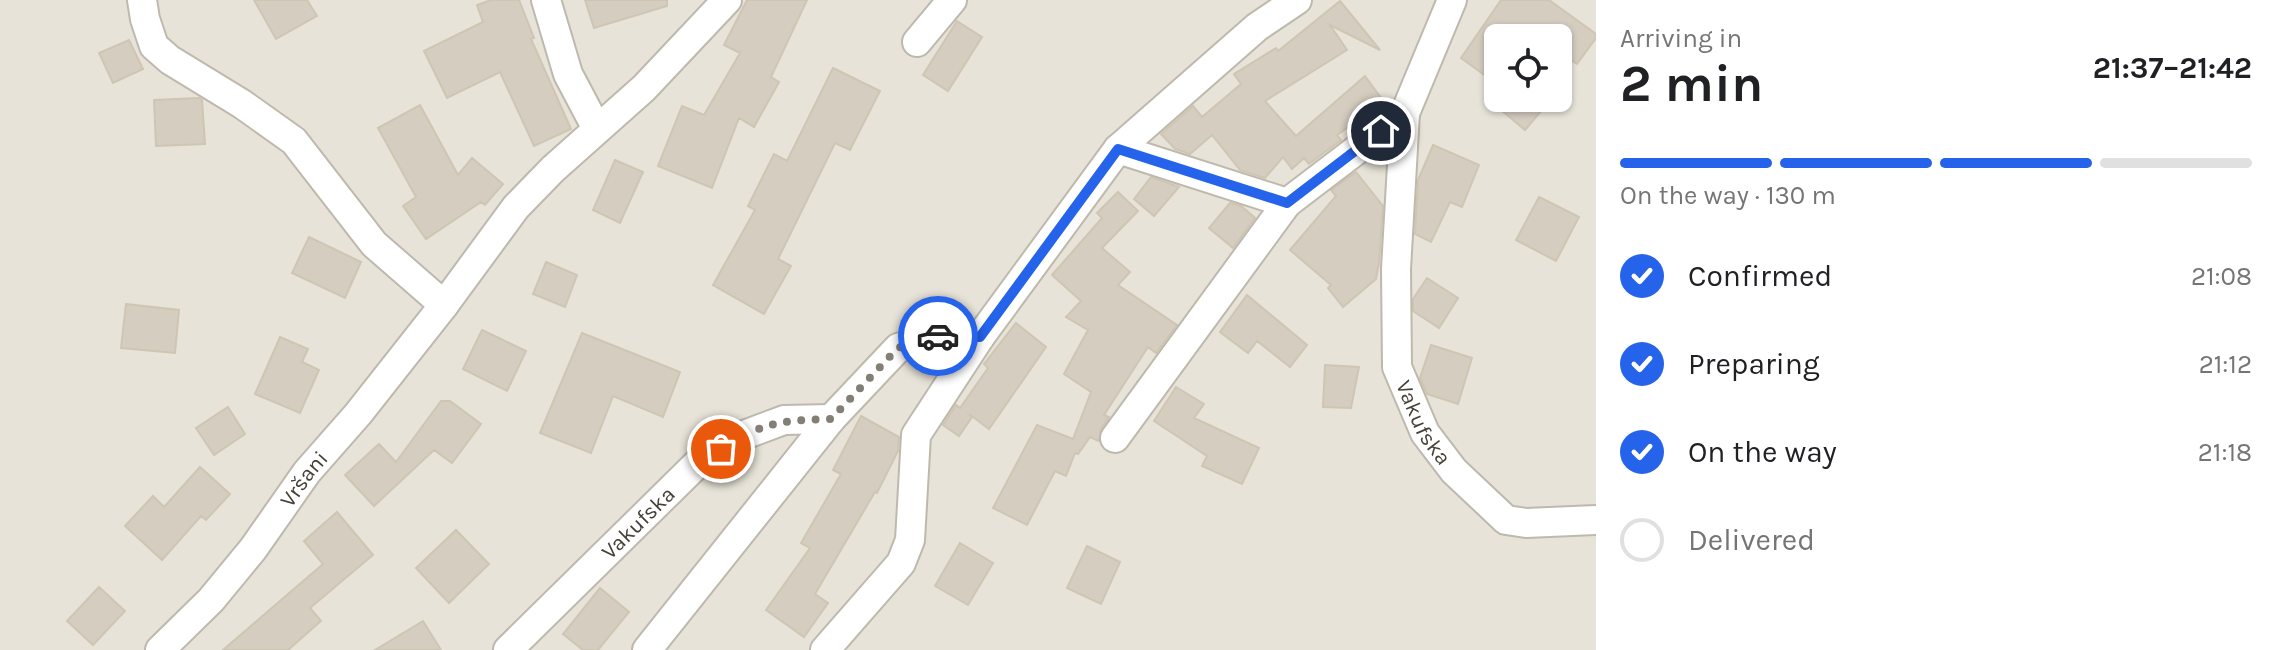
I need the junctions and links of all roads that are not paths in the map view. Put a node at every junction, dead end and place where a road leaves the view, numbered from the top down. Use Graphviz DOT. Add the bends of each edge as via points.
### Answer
graph roads {
  1 [pos="142,0"];
  2 [pos="546,0"];
  3 [pos="727,0"];
  4 [pos="952,0"];
  5 [pos="1297,0"];
  6 [pos="1452,0"];
  7 [pos="917,42"];
  8 [pos="1405,113"];
  9 [pos="597,129"];
  10 [pos="1118,149"];
  11 [pos="1287,203"];
  12 [pos="444,305"];
  13 [pos="980,337"];
  14 [pos="831,419"];
  15 [pos="1115,438"];
  16 [pos="1596,520"];
  17 [pos="160,650"];
  18 [pos="508,650"];
  19 [pos="647,650"];
  20 [pos="825,650"];
  1 -- 12 [label="street" via="154,46 294,141 374,244"];
  2 -- 9 [label="street" via="568,74"];
  3 -- 9 [label="street, Vršani" via="644,88"];
  4 -- 7 [label="street"];
  5 -- 10 [label="street" via="1257,27"];
  6 -- 8 [label="street, Vakufska"];
  8 -- 11 [label="street"];
  8 -- 16 [label="street, Vakufska" via="1396,269 1397,367 1425,433 1454,471 1506,520"];
  9 -- 12 [label="street, Vršani" via="516,207"];
  10 -- 11 [label="street"];
  10 -- 13 [label="street"];
  11 -- 15 [label="street"];
  12 -- 17 [label="street, Vršani" via="307,472 253,549"];
  13 -- 14 [label="street" via="941,335 898,348"];
  13 -- 20 [label="street" via="916,435 910,540 901,563"];
  14 -- 18 [label="street, Vakufska" via="784,420 744,435 698,463"];
  14 -- 19 [label="street"];
}
